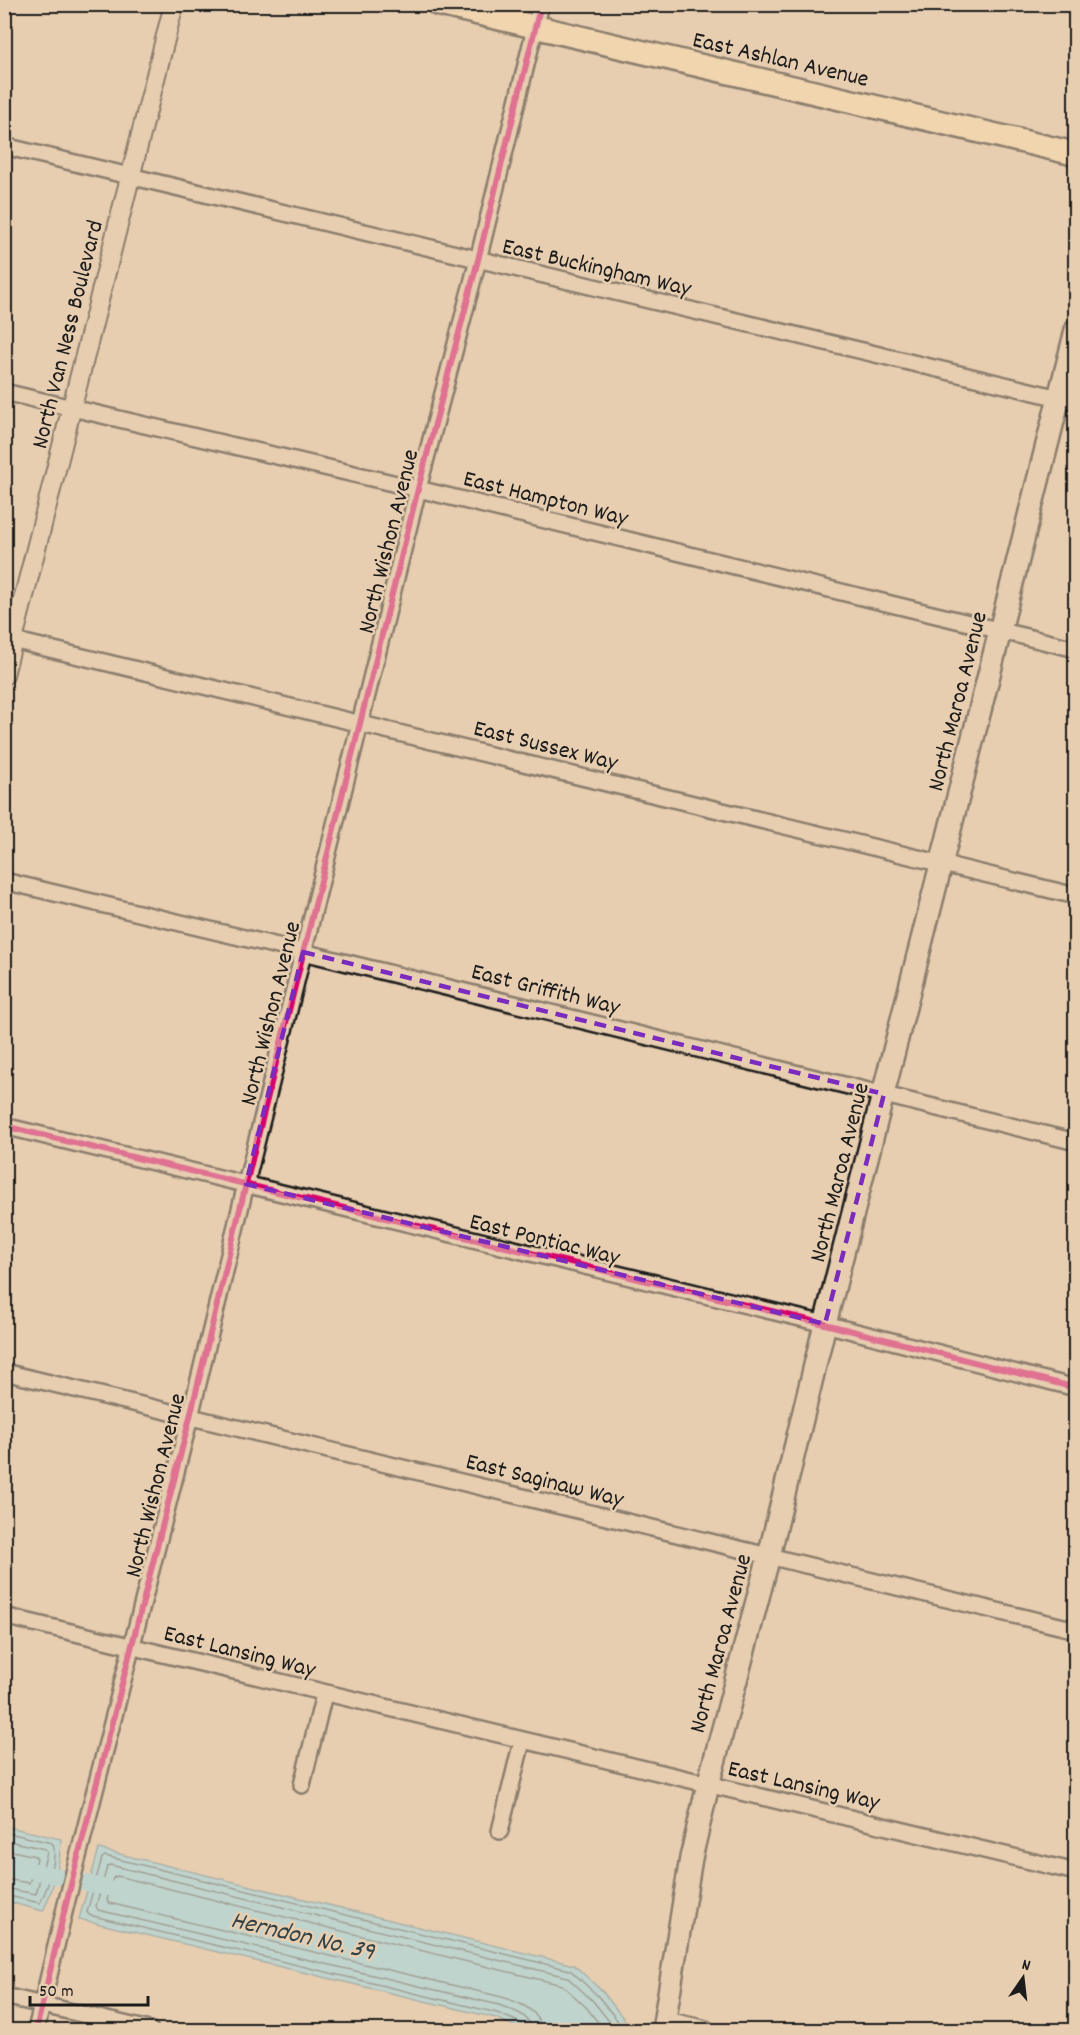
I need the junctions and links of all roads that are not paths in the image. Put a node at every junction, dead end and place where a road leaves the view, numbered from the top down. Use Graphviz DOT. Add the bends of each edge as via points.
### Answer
graph roads {
  1 [pos="174,4"];
  2 [pos="438,4"];
  3 [pos="541,4"];
  4 [pos="535,28"];
  5 [pos="4,146"];
  6 [pos="1076,154"];
  7 [pos="130,175"];
  8 [pos="478,260"];
  9 [pos="1076,330"];
  10 [pos="4,392"];
  11 [pos="1067,400"];
  12 [pos="71,408"];
  13 [pos="418,489"];
  14 [pos="1000,630"];
  15 [pos="9,639"];
  16 [pos="1076,649"];
  17 [pos="4,675"];
  18 [pos="360,722"];
  19 [pos="942,863"];
  20 [pos="4,881"];
  21 [pos="1076,896"];
  22 [pos="303,952"];
  23 [pos="884,1094"];
  24 [pos="4,1126"];
  25 [pos="1076,1142"];
  26 [pos="246,1184"];
  27 [pos="825,1324"];
  28 [pos="4,1372"];
  29 [pos="1076,1388"];
  30 [pos="190,1417"];
  31 [pos="769,1556"];
  32 [pos="4,1616"];
  33 [pos="1076,1630"];
  34 [pos="131,1647"];
  35 [pos="324,1694"];
  36 [pos="522,1741"];
  37 [pos="302,1785"];
  38 [pos="708,1785"];
  39 [pos="500,1832"];
  40 [pos="1076,1872"];
  41 [pos="4,1996"];
  42 [pos="42,2005"];
  43 [pos="664,2026"];
  44 [pos="36,2031"];
  45 [pos="150,2031"];
  46 [pos="705,2031"];
  1 -- 7 [label="street, North Van Ness Boulevard"];
  2 -- 4 [label="main road, East Ashlan Avenue"];
  3 -- 4 [label="street, North Wishon Avenue"];
  4 -- 6 [label="main road, East Ashlan Avenue"];
  4 -- 8 [label="street, North Wishon Avenue"];
  5 -- 7 [label="street, East Buckingham Way"];
  7 -- 8 [label="street, East Buckingham Way"];
  7 -- 12 [label="street, North Van Ness Boulevard"];
  8 -- 11 [label="street, East Buckingham Way"];
  8 -- 13 [label="street, North Wishon Avenue"];
  9 -- 11 [label="main road, North Maroa Avenue"];
  10 -- 12 [label="street, East Hampton Way"];
  11 -- 14 [label="main road, North Maroa Avenue"];
  12 -- 13 [label="street, East Hampton Way"];
  12 -- 15 [label="street, North Van Ness Boulevard"];
  13 -- 14 [label="street, East Hampton Way"];
  13 -- 18 [label="street, North Wishon Avenue"];
  14 -- 16 [label="street, East Hampton Way"];
  14 -- 19 [label="main road, North Maroa Avenue"];
  15 -- 17 [label="street, North Van Ness Boulevard"];
  15 -- 18 [label="street, East Sussex Way"];
  18 -- 19 [label="street, East Sussex Way"];
  18 -- 22 [label="street, North Wishon Avenue"];
  19 -- 21 [label="street, East Sussex Way"];
  19 -- 23 [label="main road, North Maroa Avenue"];
  20 -- 22 [label="street, East Griffith Way"];
  22 -- 23 [label="street, East Griffith Way"];
  22 -- 26 [label="street, North Wishon Avenue"];
  23 -- 25 [label="street, East Griffith Way"];
  23 -- 27 [label="main road, North Maroa Avenue"];
  24 -- 26 [label="street, East Pontiac Way"];
  26 -- 27 [label="street, East Pontiac Way"];
  26 -- 30 [label="street, North Wishon Avenue"];
  27 -- 29 [label="street, East Pontiac Way"];
  27 -- 31 [label="main road, North Maroa Avenue"];
  28 -- 30 [label="street, East Saginaw Way"];
  30 -- 31 [label="street, East Saginaw Way"];
  30 -- 34 [label="street, North Wishon Avenue"];
  31 -- 33 [label="street, East Saginaw Way"];
  31 -- 38 [label="main road, North Maroa Avenue"];
  32 -- 34 [label="street, East Lansing Way"];
  34 -- 35 [label="street, East Lansing Way"];
  34 -- 42 [label="street, North Wishon Avenue"];
  35 -- 36 [label="street, East Lansing Way"];
  35 -- 37 [label="street, East Lansing Way"];
  36 -- 38 [label="street, East Lansing Way"];
  36 -- 39 [label="street"];
  38 -- 40 [label="street, East Lansing Way"];
  38 -- 43 [label="main road, North Maroa Avenue"];
  41 -- 42 [label="street"];
  42 -- 44 [label="street, North Wishon Avenue"];
  42 -- 45 [label="street"];
  43 -- 46 [label="street"];
}
